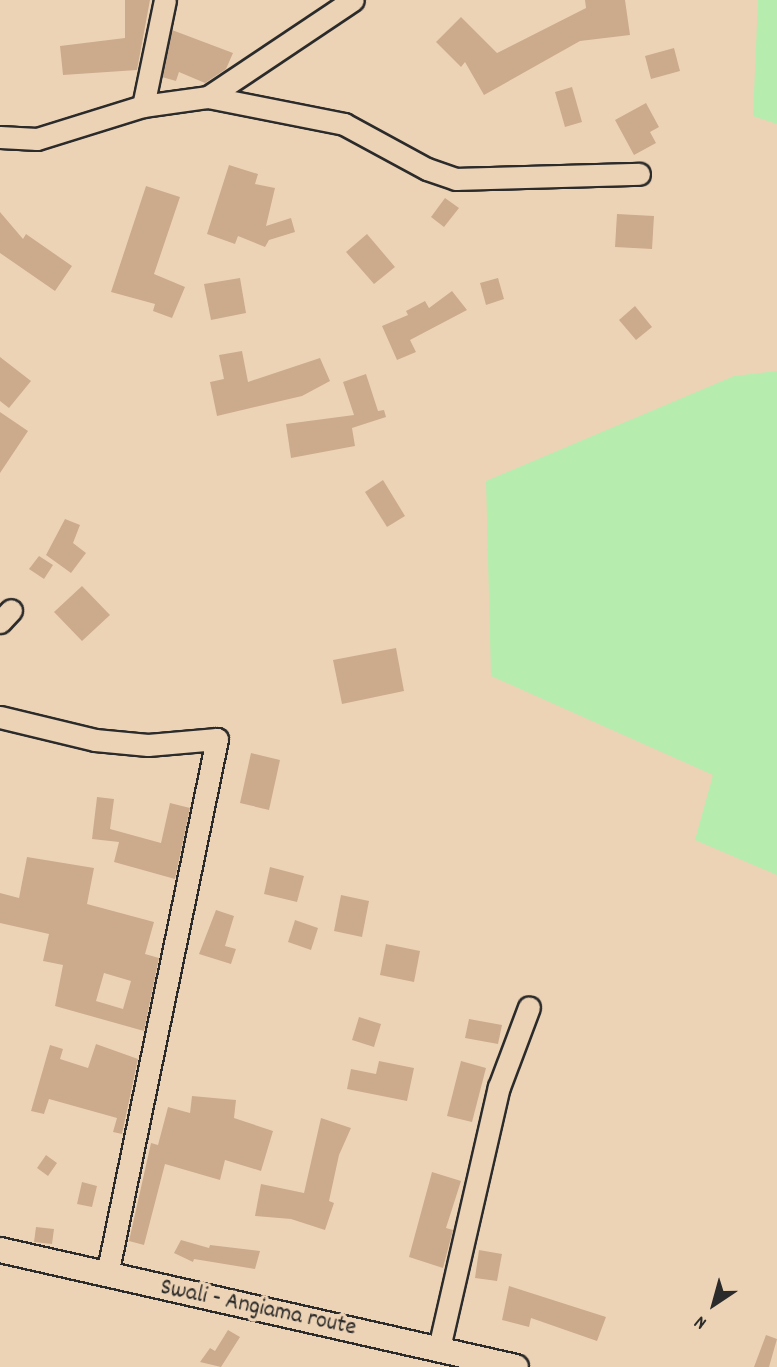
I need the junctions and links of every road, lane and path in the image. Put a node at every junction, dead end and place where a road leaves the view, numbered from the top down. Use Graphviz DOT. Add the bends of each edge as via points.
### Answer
graph roads {
  1 [pos="165,0"];
  2 [pos="354,0"];
  3 [pos="208,97"];
  4 [pos="143,106"];
  5 [pos="0,137"];
  6 [pos="639,174"];
  7 [pos="0,717"];
  8 [pos="529,1007"];
  9 [pos="0,1250"];
  10 [pos="107,1275"];
  11 [pos="439,1348"];
  12 [pos="516,1367"];
  1 -- 4 [label="street"];
  2 -- 3 [label="street"];
  3 -- 4 [label="street"];
  3 -- 6 [label="street" via="344,124 427,169 456,179"];
  4 -- 5 [label="street" via="37,139"];
  7 -- 10 [label="street" via="95,740 148,745 217,738"];
  8 -- 11 [label="street" via="499,1087"];
  9 -- 10 [label="street, Swali - Angiama route"];
  10 -- 11 [label="street, Swali - Angiama route"];
  11 -- 12 [label="street, Swali - Angiama route"];
}
